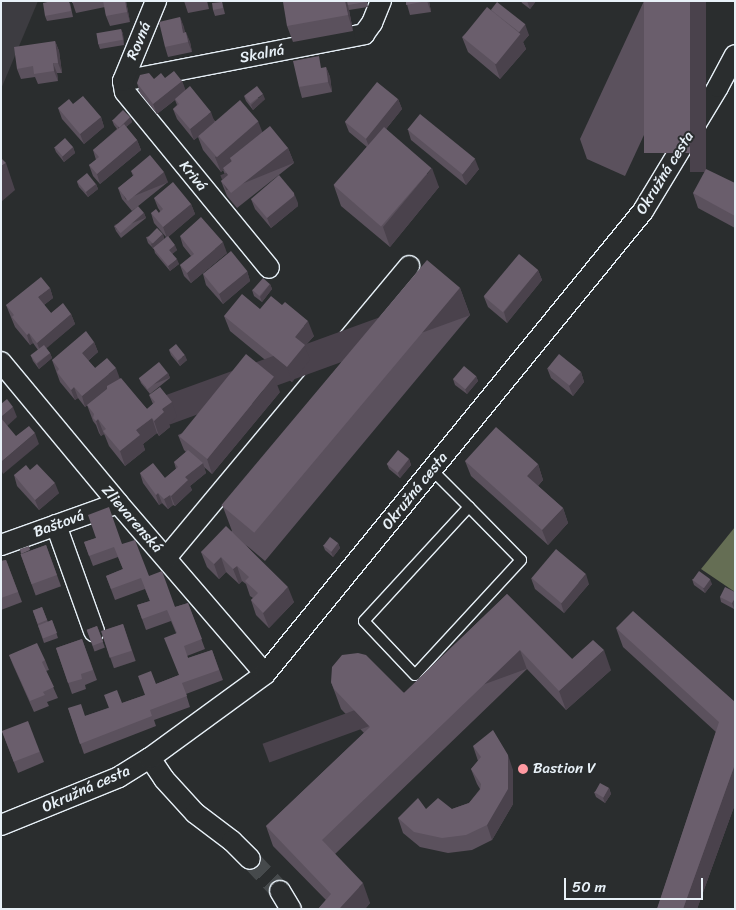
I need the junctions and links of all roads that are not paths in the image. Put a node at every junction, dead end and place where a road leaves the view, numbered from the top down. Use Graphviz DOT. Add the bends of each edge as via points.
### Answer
graph roads {
  1 [pos="156,1"];
  2 [pos="381,1"];
  3 [pos="735,55"];
  4 [pos="123,81"];
  5 [pos="409,266"];
  6 [pos="269,268"];
  7 [pos="1,362"];
  8 [pos="432,470"];
  9 [pos="118,503"];
  10 [pos="469,507"];
  11 [pos="56,525"];
  12 [pos="1,545"];
  13 [pos="166,558"];
  14 [pos="94,631"];
  15 [pos="265,674"];
  16 [pos="150,758"];
  17 [pos="1,825"];
  18 [pos="250,859"];
  19 [pos="280,891"];
  20 [pos="290,909"];
  1 -- 4 [label="street, Rovná"];
  2 -- 4 [label="street, Skalná" via="364,34"];
  3 -- 8 [label="street, Okružná cesta" via="643,211"];
  4 -- 6 [label="street, Krivá" via="124,92"];
  5 -- 13 [label="street"];
  7 -- 9 [label="street, Zlievarenská"];
  8 -- 10 [label="lane"];
  8 -- 15 [label="street, Okružná cesta"];
  9 -- 11 [label="street, Baštová"];
  9 -- 13 [label="street, Zlievarenská"];
  10 -- 10 [label="lane" via="521,560 415,674 364,621"];
  11 -- 12 [label="street, Baštová"];
  11 -- 14 [label="street"];
  13 -- 15 [label="street, Zlievarenská"];
  15 -- 16 [label="street, Okružná cesta"];
  16 -- 17 [label="street, Okružná cesta" via="119,777"];
  16 -- 18 [label="street" via="164,779 196,814"];
  19 -- 20 [label="street"];
}
